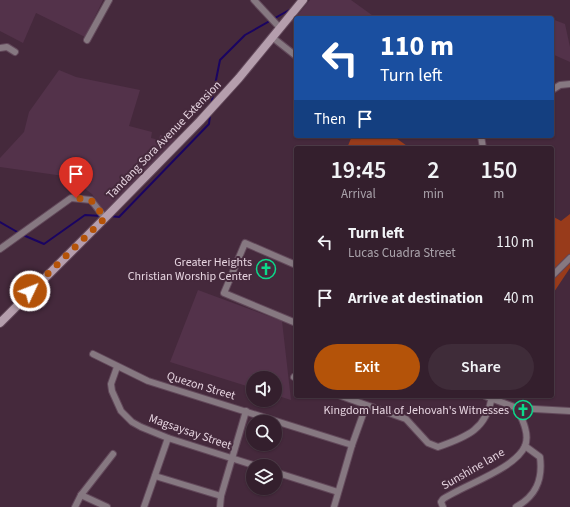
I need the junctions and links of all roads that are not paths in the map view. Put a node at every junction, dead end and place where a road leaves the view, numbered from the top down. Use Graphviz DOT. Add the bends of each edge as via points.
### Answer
graph roads {
  1 [pos="109,0"];
  2 [pos="254,0"];
  3 [pos="303,0"];
  4 [pos="280,28"];
  5 [pos="272,38"];
  6 [pos="87,40"];
  7 [pos="0,48"];
  8 [pos="15,52"];
  9 [pos="294,54"];
  10 [pos="570,84"];
  11 [pos="554,89"];
  12 [pos="105,218"];
  13 [pos="1,246"];
  14 [pos="570,258"];
  15 [pos="294,264"];
  16 [pos="554,274"];
  17 [pos="294,322"];
  18 [pos="0,323"];
  19 [pos="92,354"];
  20 [pos="117,367"];
  21 [pos="346,398"];
  22 [pos="492,398"];
  23 [pos="494,398"];
  24 [pos="366,406"];
  25 [pos="517,408"];
  26 [pos="246,411"];
  27 [pos="570,411"];
  28 [pos="168,438"];
  29 [pos="352,445"];
  30 [pos="525,446"];
  31 [pos="113,454"];
  32 [pos="232,458"];
  33 [pos="246,463"];
  34 [pos="282,474"];
  35 [pos="155,476"];
  36 [pos="338,492"];
  37 [pos="81,495"];
  38 [pos="221,496"];
  39 [pos="333,506"];
  40 [pos="75,507"];
  41 [pos="107,507"];
  42 [pos="144,507"];
  43 [pos="220,507"];
  44 [pos="443,507"];
  45 [pos="516,507"];
  1 -- 6 [label="street"];
  2 -- 4 [label="street"];
  3 -- 4 [label="main road, Tandang Sora Avenue Extension"];
  4 -- 5 [label="main road, Tandang Sora Avenue Extension"];
  5 -- 9 [label="street"];
  5 -- 12 [label="main road, Tandang Sora Avenue Extension" via="206,115"];
  7 -- 8 [label="street" via="7,47"];
  10 -- 11 [label="street"];
  12 -- 13 [label="street" via="91,200 71,198"];
  12 -- 18 [label="main road, Tandang Sora Avenue Extension"];
  14 -- 16 [label="street"];
  15 -- 17 [label="street" via="245,243 224,293"];
  19 -- 20 [label="street, Quezon Street"];
  20 -- 26 [label="street, Quezon Street" via="148,381"];
  20 -- 28 [label="street, Magsaysay Street" via="111,384 113,398 121,411 141,427"];
  21 -- 24 [label="street"];
  22 -- 24 [label="street" via="483,422 478,428 438,447 428,443 406,419"];
  23 -- 25 [label="street"];
  24 -- 29 [label="street"];
  25 -- 27 [label="street"];
  25 -- 30 [label="street" via="524,424"];
  26 -- 29 [label="street, Quezon Street"];
  26 -- 32 [label="street"];
  28 -- 32 [label="street, Magsaysay Street"];
  28 -- 35 [label="street"];
  29 -- 36 [label="street"];
  30 -- 44 [label="street, Sunshine lane" via="510,463 443,499"];
  30 -- 45 [label="street" via="540,457 541,476 532,495"];
  31 -- 37 [label="street"];
  32 -- 33 [label="street, Magsaysay Street"];
  32 -- 38 [label="street"];
  34 -- 36 [label="street"];
  35 -- 38 [label="street"];
  35 -- 42 [label="street"];
  36 -- 39 [label="street"];
  37 -- 40 [label="street"];
  37 -- 41 [label="street"];
  38 -- 43 [label="street"];
}
